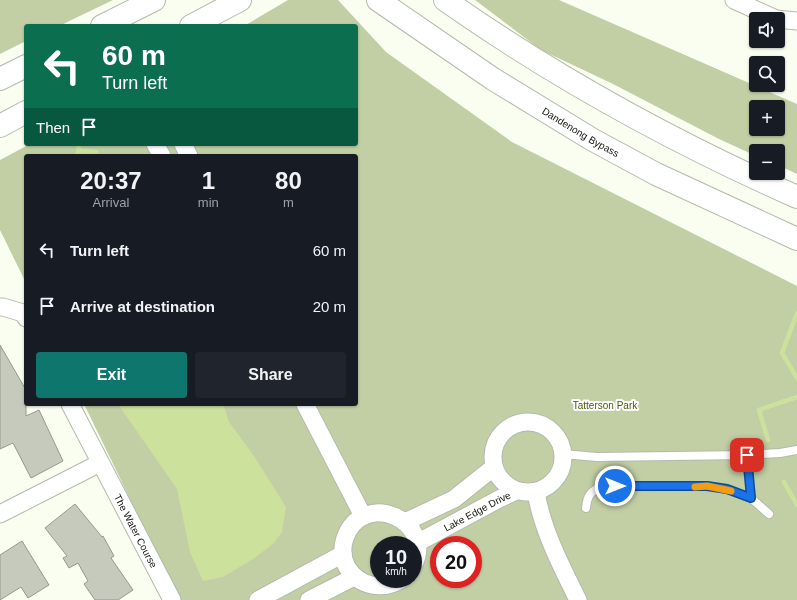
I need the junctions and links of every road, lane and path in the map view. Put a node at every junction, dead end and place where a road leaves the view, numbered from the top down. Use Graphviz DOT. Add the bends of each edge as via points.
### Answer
graph roads {
  1 [pos="154,0"];
  2 [pos="240,0"];
  3 [pos="378,0"];
  4 [pos="445,0"];
  5 [pos="734,0"];
  6 [pos="797,21"];
  7 [pos="107,24"];
  8 [pos="195,24"];
  9 [pos="24,67"];
  10 [pos="0,79"];
  11 [pos="24,113"];
  12 [pos="0,126"];
  13 [pos="797,197"];
  14 [pos="797,239"];
  15 [pos="0,308"];
  16 [pos="24,315"];
  17 [pos="71,406"];
  18 [pos="306,406"];
  19 [pos="797,450"];
  20 [pos="563,454"];
  21 [pos="747,455"];
  22 [pos="100,463"];
  23 [pos="494,467"];
  24 [pos="516,491"];
  25 [pos="536,492"];
  26 [pos="751,498"];
  27 [pos="586,508"];
  28 [pos="2,509"];
  29 [pos="769,514"];
  30 [pos="364,516"];
  31 [pos="405,522"];
  32 [pos="414,536"];
  33 [pos="422,541"];
  34 [pos="343,554"];
  35 [pos="354,577"];
  36 [pos="387,593"];
  37 [pos="172,600"];
  38 [pos="258,600"];
  39 [pos="309,600"];
  40 [pos="578,600"];
  1 -- 7 [label="main road"];
  2 -- 8 [label="main road"];
  3 -- 14 [label="main road, Dandenong Bypass" via="486,75 593,140 656,174"];
  4 -- 13 [label="main road" via="507,42 605,102 664,134"];
  5 -- 6 [label="street" via="776,19"];
  9 -- 10 [label="main road"];
  11 -- 12 [label="main road"];
  15 -- 16 [label="street"];
  17 -- 22 [label="street, The Water Course"];
  18 -- 30 [label="street"];
  19 -- 21 [label="lane"];
  20 -- 21 [label="lane" via="596,457"];
  20 -- 23 [label="street" via="560,442 544,426 522,423 502,434 493,455"];
  20 -- 25 [label="street" via="561,468 554,481"];
  21 -- 26 [label="lane"];
  22 -- 28 [label="street"];
  22 -- 37 [label="street, The Water Course"];
  23 -- 24 [label="street" via="503,482"];
  23 -- 31 [label="street" via="454,498"];
  24 -- 25 [label="street"];
  24 -- 33 [label="street, Lake Edge Drive" via="493,501"];
  25 -- 40 [label="street" via="561,565"];
  26 -- 27 [label="lane" via="727,489 707,486 601,487 587,498"];
  26 -- 29 [label="lane"];
  30 -- 31 [label="street" via="385,512"];
  30 -- 34 [label="street" via="347,532"];
  31 -- 32 [label="street"];
  34 -- 35 [label="street" via="346,566"];
  34 -- 38 [label="street"];
  35 -- 36 [label="street"];
  35 -- 39 [label="street"];
}
